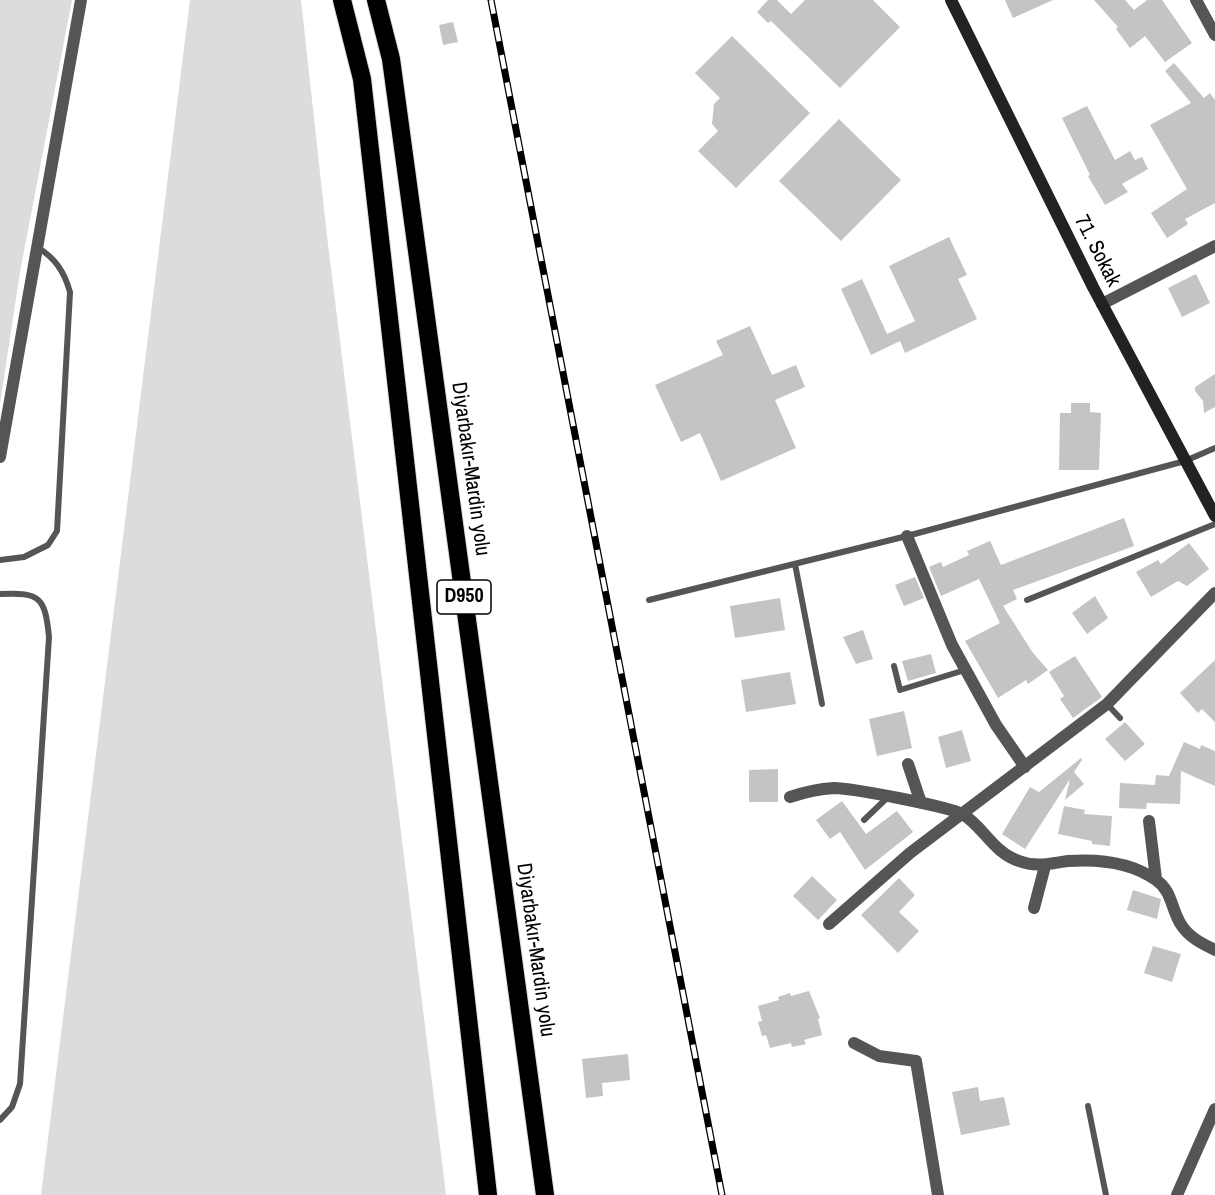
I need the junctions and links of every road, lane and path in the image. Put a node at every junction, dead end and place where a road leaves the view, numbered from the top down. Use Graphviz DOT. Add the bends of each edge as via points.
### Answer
graph roads {
  1 [pos="81,0"];
  2 [pos="342,0"];
  3 [pos="376,0"];
  4 [pos="951,0"];
  5 [pos="1196,0"];
  6 [pos="1215,35"];
  7 [pos="36,246"];
  8 [pos="1215,246"];
  9 [pos="1102,304"];
  10 [pos="1215,448"];
  11 [pos="0,457"];
  12 [pos="1185,461"];
  13 [pos="1215,516"];
  14 [pos="1215,524"];
  15 [pos="907,536"];
  16 [pos="0,560"];
  17 [pos="795,564"];
  18 [pos="1215,592"];
  19 [pos="0,594"];
  20 [pos="649,600"];
  21 [pos="1028,600"];
  22 [pos="894,666"];
  23 [pos="965,670"];
  24 [pos="822,704"];
  25 [pos="1107,704"];
  26 [pos="1120,718"];
  27 [pos="908,764"];
  28 [pos="1025,766"];
  29 [pos="790,797"];
  30 [pos="888,797"];
  31 [pos="921,804"];
  32 [pos="963,814"];
  33 [pos="864,820"];
  34 [pos="1149,821"];
  35 [pos="1045,866"];
  36 [pos="1156,879"];
  37 [pos="1035,908"];
  38 [pos="828,924"];
  39 [pos="1215,950"];
  40 [pos="854,1043"];
  41 [pos="1088,1106"];
  42 [pos="1215,1109"];
  43 [pos="0,1120"];
  44 [pos="488,1195"];
  45 [pos="545,1195"];
  46 [pos="938,1195"];
  47 [pos="1106,1195"];
  48 [pos="1178,1195"];
  1 -- 7 [label="street"];
  2 -- 44 [label="highway, D950" via="362,79"];
  3 -- 45 [label="highway, Diyarbakır-Mardin yolu / D950" via="391,59"];
  4 -- 9 [label="street, 71. Sokak"];
  5 -- 6 [label="street"];
  7 -- 11 [label="street"];
  7 -- 16 [label="lane" via="64,272 70,292 60,507 57,531 48,545 24,557"];
  8 -- 9 [label="street"];
  9 -- 12 [label="street, 71. Sokak"];
  10 -- 12 [label="lane"];
  12 -- 13 [label="street, 71. Sokak"];
  12 -- 15 [label="lane"];
  14 -- 21 [label="lane"];
  15 -- 17 [label="lane"];
  15 -- 23 [label="street"];
  17 -- 20 [label="lane"];
  17 -- 24 [label="lane"];
  18 -- 25 [label="street"];
  19 -- 43 [label="lane" via="37,598 46,609 49,637 20,1084 12,1107"];
  22 -- 23 [label="lane" via="900,690"];
  23 -- 28 [label="street"];
  25 -- 26 [label="lane"];
  25 -- 28 [label="street"];
  27 -- 31 [label="street"];
  28 -- 32 [label="street"];
  29 -- 30 [label="street" via="837,788"];
  30 -- 31 [label="street"];
  30 -- 33 [label="lane"];
  31 -- 32 [label="street"];
  32 -- 35 [label="street" via="996,847 1018,861"];
  32 -- 38 [label="street" via="910,853"];
  34 -- 36 [label="street"];
  35 -- 36 [label="street" via="1086,860 1109,862"];
  35 -- 37 [label="street"];
  36 -- 39 [label="street" via="1168,891 1182,927"];
  40 -- 46 [label="street" via="879,1056 916,1061"];
  41 -- 47 [label="lane"];
  42 -- 48 [label="street"];
}
